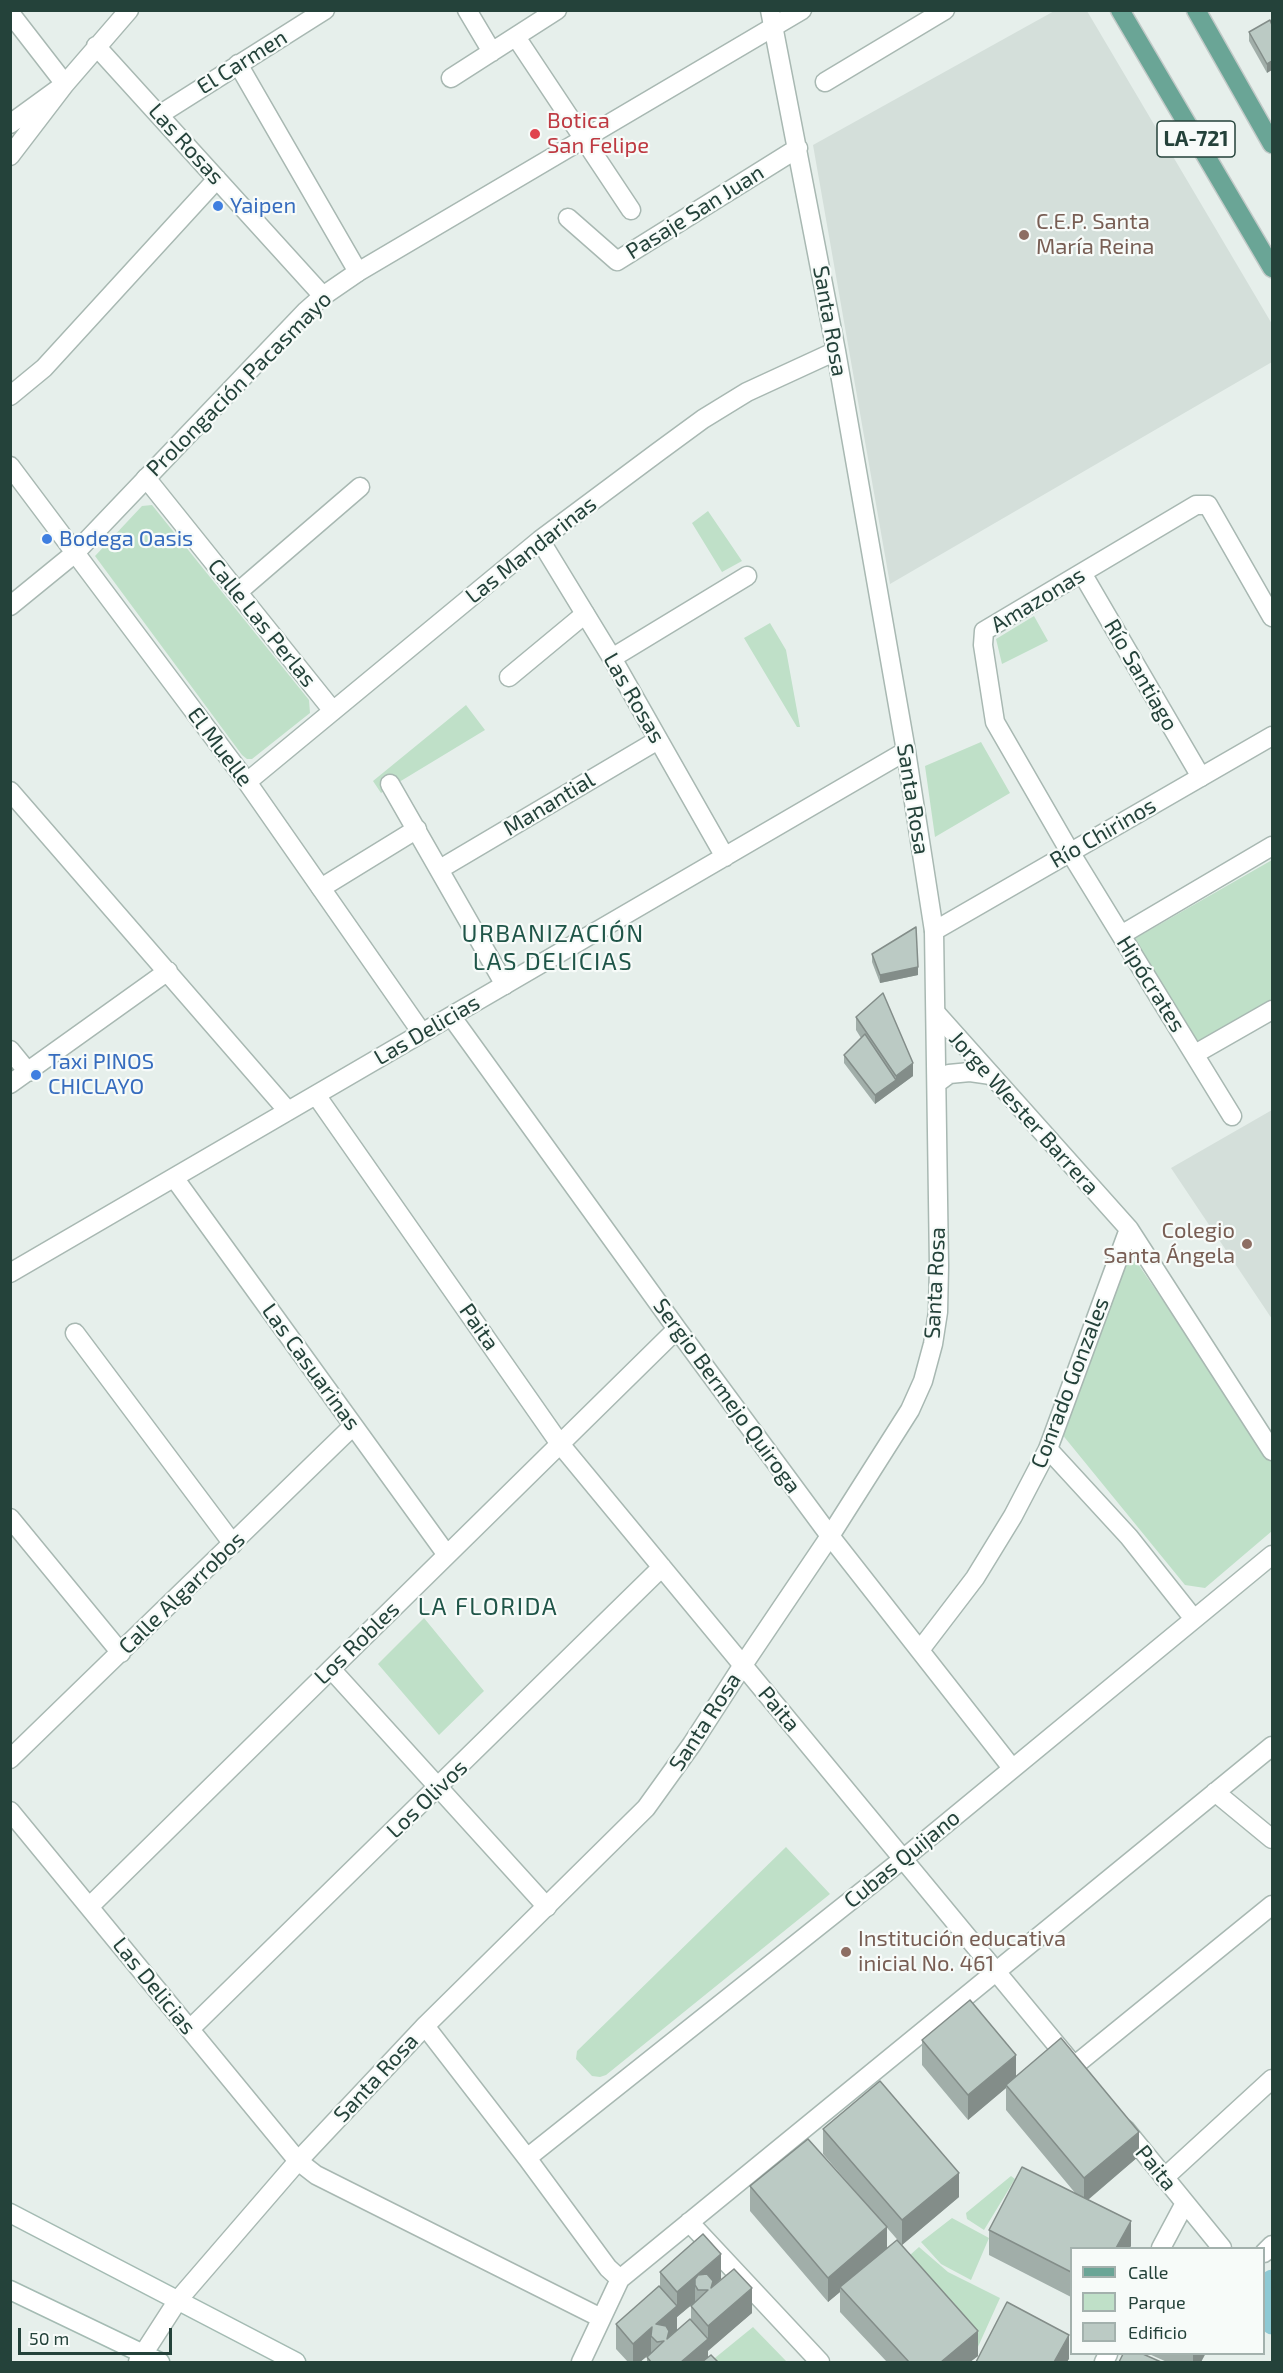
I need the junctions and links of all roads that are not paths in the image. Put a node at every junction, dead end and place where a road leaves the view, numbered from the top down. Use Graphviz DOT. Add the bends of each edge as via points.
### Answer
graph roads {
  1 [pos="129,10"];
  2 [pos="325,10"];
  3 [pos="467,10"];
  4 [pos="557,10"];
  5 [pos="802,10"];
  6 [pos="945,10"];
  7 [pos="1120,10"];
  8 [pos="1196,10"];
  9 [pos="10,13"];
  10 [pos="772,19"];
  11 [pos="516,37"];
  12 [pos="96,46"];
  13 [pos="492,52"];
  14 [pos="237,64"];
  15 [pos="451,78"];
  16 [pos="825,82"];
  17 [pos="65,84"];
  18 [pos="159,115"];
  19 [pos="10,124"];
  20 [pos="583,140"];
  21 [pos="1272,144"];
  22 [pos="798,148"];
  23 [pos="10,156"];
  24 [pos="217,179"];
  25 [pos="631,210"];
  26 [pos="568,218"];
  27 [pos="1272,268"];
  28 [pos="358,272"];
  29 [pos="323,296"];
  30 [pos="836,351"];
  31 [pos="10,396"];
  32 [pos="10,466"];
  33 [pos="146,478"];
  34 [pos="360,487"];
  35 [pos="540,540"];
  36 [pos="75,553"];
  37 [pos="1082,573"];
  38 [pos="747,576"];
  39 [pos="238,592"];
  40 [pos="10,606"];
  41 [pos="585,614"];
  42 [pos="1272,617"];
  43 [pos="612,658"];
  44 [pos="509,677"];
  45 [pos="333,711"];
  46 [pos="1272,736"];
  47 [pos="658,740"];
  48 [pos="906,751"];
  49 [pos="1201,777"];
  50 [pos="247,782"];
  51 [pos="390,784"];
  52 [pos="10,791"];
  53 [pos="417,829"];
  54 [pos="1272,846"];
  55 [pos="1070,852"];
  56 [pos="725,856"];
  57 [pos="440,869"];
  58 [pos="321,888"];
  59 [pos="934,931"];
  60 [pos="1121,935"];
  61 [pos="168,971"];
  62 [pos="505,985"];
  63 [pos="1272,1010"];
  64 [pos="936,1013"];
  65 [pos="451,1016"];
  66 [pos="422,1033"];
  67 [pos="10,1050"];
  68 [pos="1195,1054"];
  69 [pos="28,1072"];
  70 [pos="991,1075"];
  71 [pos="937,1083"];
  72 [pos="10,1084"];
  73 [pos="316,1095"];
  74 [pos="288,1111"];
  75 [pos="1232,1116"];
  76 [pos="175,1179"];
  77 [pos="1129,1229"];
  78 [pos="10,1274"];
  79 [pos="677,1329"];
  80 [pos="75,1333"];
  81 [pos="353,1426"];
  82 [pos="560,1444"];
  83 [pos="1048,1449"];
  84 [pos="1272,1451"];
  85 [pos="10,1518"];
  86 [pos="830,1536"];
  87 [pos="233,1544"];
  88 [pos="447,1555"];
  89 [pos="1272,1555"];
  90 [pos="662,1567"];
  91 [pos="1194,1619"];
  92 [pos="920,1650"];
  93 [pos="121,1653"];
  94 [pos="743,1665"];
  95 [pos="331,1669"];
  96 [pos="1272,1746"];
  97 [pos="10,1759"];
  98 [pos="1012,1768"];
  99 [pos="438,1788"];
  100 [pos="1215,1792"];
  101 [pos="10,1811"];
  102 [pos="1272,1839"];
  103 [pos="903,1859"];
  104 [pos="1272,1905"];
  105 [pos="89,1907"];
  106 [pos="547,1907"];
  107 [pos="995,1971"];
  108 [pos="424,2026"];
  109 [pos="190,2029"];
  110 [pos="1272,2079"];
  111 [pos="1112,2113"];
  112 [pos="527,2158"];
  113 [pos="298,2161"];
  114 [pos="1164,2178"];
  115 [pos="1185,2203"];
  116 [pos="10,2213"];
  117 [pos="689,2222"];
  118 [pos="1162,2247"];
  119 [pos="1221,2247"];
  120 [pos="621,2279"];
  121 [pos="10,2290"];
  122 [pos="178,2300"];
  123 [pos="601,2318"];
  124 [pos="140,2358"];
  125 [pos="160,2362"];
  126 [pos="296,2362"];
  127 [pos="581,2362"];
  128 [pos="820,2362"];
  1 -- 12 [label="street"];
  2 -- 14 [label="street, El Carmen"];
  3 -- 13 [label="street"];
  4 -- 11 [label="street"];
  5 -- 10 [label="street, Prolongación Pacasmayo"];
  6 -- 16 [label="street"];
  7 -- 27 [label="main road, LA-721"];
  8 -- 21 [label="main road, LA-721"];
  9 -- 17 [label="street"];
  10 -- 20 [label="street, Prolongación Pacasmayo"];
  10 -- 22 [label="street, Santa Rosa"];
  11 -- 13 [label="street"];
  11 -- 20 [label="street"];
  12 -- 17 [label="street"];
  12 -- 18 [label="street, Las Rosas"];
  13 -- 15 [label="street"];
  14 -- 18 [label="street, El Carmen"];
  14 -- 28 [label="street"];
  17 -- 19 [label="street"];
  17 -- 23 [label="street"];
  18 -- 24 [label="street, Las Rosas"];
  20 -- 25 [label="street"];
  20 -- 28 [label="street, Prolongación Pacasmayo"];
  22 -- 26 [label="street, Pasaje San Juan" via="617,261"];
  22 -- 30 [label="street, Santa Rosa"];
  24 -- 29 [label="street, Las Rosas"];
  24 -- 31 [label="street" via="44,368"];
  28 -- 29 [label="street, Prolongación Pacasmayo"];
  29 -- 33 [label="street, Prolongación Pacasmayo"];
  30 -- 35 [label="street, Las Mandarinas" via="747,392 702,420"];
  30 -- 48 [label="street, Santa Rosa"];
  32 -- 36 [label="street, El Muelle"];
  33 -- 36 [label="street, Prolongación Pacasmayo"];
  33 -- 39 [label="street, Calle Las Perlas"];
  34 -- 39 [label="street"];
  35 -- 41 [label="street, Las Rosas"];
  35 -- 45 [label="street, Las Mandarinas"];
  36 -- 40 [label="street, Prolongación Pacasmayo"];
  36 -- 50 [label="street, El Muelle"];
  37 -- 42 [label="street, Amazonas" via="1196,505 1208,505"];
  37 -- 49 [label="street, Río Santiago"];
  37 -- 55 [label="street, Amazonas" via="984,631 983,645 995,722"];
  38 -- 43 [label="street"];
  39 -- 45 [label="street, Calle Las Perlas"];
  41 -- 43 [label="street, Las Rosas"];
  41 -- 44 [label="street"];
  43 -- 47 [label="street, Las Rosas"];
  45 -- 50 [label="street, Las Mandarinas"];
  46 -- 49 [label="street, Río Chirinos"];
  47 -- 56 [label="street, Las Rosas"];
  47 -- 57 [label="street, Manantial"];
  48 -- 56 [label="street, Las Delicias"];
  48 -- 59 [label="street, Santa Rosa"];
  49 -- 55 [label="street, Río Chirinos"];
  50 -- 58 [label="street, El Muelle"];
  51 -- 53 [label="street"];
  52 -- 61 [label="street"];
  53 -- 57 [label="street"];
  53 -- 58 [label="street"];
  54 -- 60 [label="street"];
  55 -- 59 [label="street, Río Chirinos"];
  55 -- 60 [label="street, Hipócrates"];
  56 -- 62 [label="street, Las Delicias"];
  57 -- 62 [label="street"];
  58 -- 66 [label="street, El Muelle"];
  59 -- 64 [label="street, Santa Rosa"];
  60 -- 68 [label="street, Hipócrates"];
  61 -- 69 [label="street"];
  61 -- 74 [label="street"];
  62 -- 65 [label="street, Las Delicias"];
  63 -- 68 [label="street"];
  64 -- 70 [label="street, Jorge Wester Barrera"];
  64 -- 71 [label="street, Santa Rosa"];
  65 -- 66 [label="street, Las Delicias"];
  65 -- 79 [label="street, Sergio Bermejo Quiroga"];
  66 -- 73 [label="street, Las Delicias"];
  67 -- 69 [label="street"];
  68 -- 75 [label="street, Hipócrates"];
  69 -- 72 [label="street"];
  70 -- 71 [label="street" via="950,1074"];
  70 -- 77 [label="street, Jorge Wester Barrera"];
  71 -- 86 [label="street, Santa Rosa" via="939,1266 933,1344 910,1410"];
  73 -- 74 [label="street, Las Delicias"];
  73 -- 82 [label="street, Paita"];
  74 -- 76 [label="street, Las Delicias"];
  76 -- 78 [label="street, Las Delicias"];
  76 -- 81 [label="street, Las Casuarinas"];
  77 -- 83 [label="street, Conrado Gonzales"];
  77 -- 84 [label="street, Jorge Wester Barrera"];
  79 -- 82 [label="street, Los Robles"];
  79 -- 86 [label="street, Sergio Bermejo Quiroga"];
  80 -- 87 [label="street"];
  81 -- 87 [label="street, Calle Algarrobos"];
  81 -- 88 [label="street, Las Casuarinas"];
  82 -- 88 [label="street, Los Robles"];
  82 -- 90 [label="street, Paita"];
  83 -- 91 [label="street" via="1129,1537"];
  83 -- 92 [label="street, Conrado Gonzales" via="975,1578"];
  85 -- 93 [label="street"];
  86 -- 92 [label="street, Sergio Bermejo Quiroga"];
  86 -- 94 [label="street, Santa Rosa"];
  87 -- 93 [label="street, Calle Algarrobos"];
  88 -- 95 [label="street, Los Robles"];
  89 -- 91 [label="street, Cubas Quijano"];
  90 -- 94 [label="street, Paita"];
  90 -- 99 [label="street, Los Olivos"];
  91 -- 98 [label="street, Cubas Quijano"];
  92 -- 98 [label="street, Sergio Bermejo Quiroga"];
  93 -- 97 [label="street, Calle Algarrobos"];
  94 -- 103 [label="street, Paita"];
  94 -- 106 [label="street, Santa Rosa" via="646,1808"];
  95 -- 99 [label="street"];
  95 -- 105 [label="street, Los Robles"];
  96 -- 100 [label="street"];
  98 -- 103 [label="street, Cubas Quijano"];
  99 -- 106 [label="street"];
  99 -- 109 [label="street, Los Olivos"];
  100 -- 102 [label="street"];
  100 -- 107 [label="street"];
  101 -- 105 [label="street, Las Delicias"];
  103 -- 107 [label="street, Paita"];
  103 -- 112 [label="street, Cubas Quijano"];
  104 -- 107 [label="street, Paita" via="1078,2071"];
  105 -- 109 [label="street, Las Delicias"];
  106 -- 108 [label="street, Santa Rosa"];
  107 -- 117 [label="street" via="965,2007 877,2081"];
  108 -- 112 [label="street"];
  108 -- 113 [label="street, Santa Rosa"];
  109 -- 113 [label="street, Las Delicias"];
  110 -- 114 [label="street"];
  111 -- 114 [label="street, Paita"];
  112 -- 120 [label="street" via="608,2268"];
  113 -- 122 [label="street, Santa Rosa"];
  113 -- 123 [label="street, Las Delicias" via="316,2175"];
  114 -- 115 [label="street, Paita"];
  115 -- 118 [label="street"];
  115 -- 119 [label="street, Paita"];
  116 -- 122 [label="street"];
  117 -- 120 [label="street"];
  117 -- 128 [label="street"];
  120 -- 123 [label="street"];
  121 -- 124 [label="street"];
  122 -- 124 [label="street, Santa Rosa"];
  122 -- 126 [label="street"];
  123 -- 127 [label="street"];
  124 -- 125 [label="street"];
}
